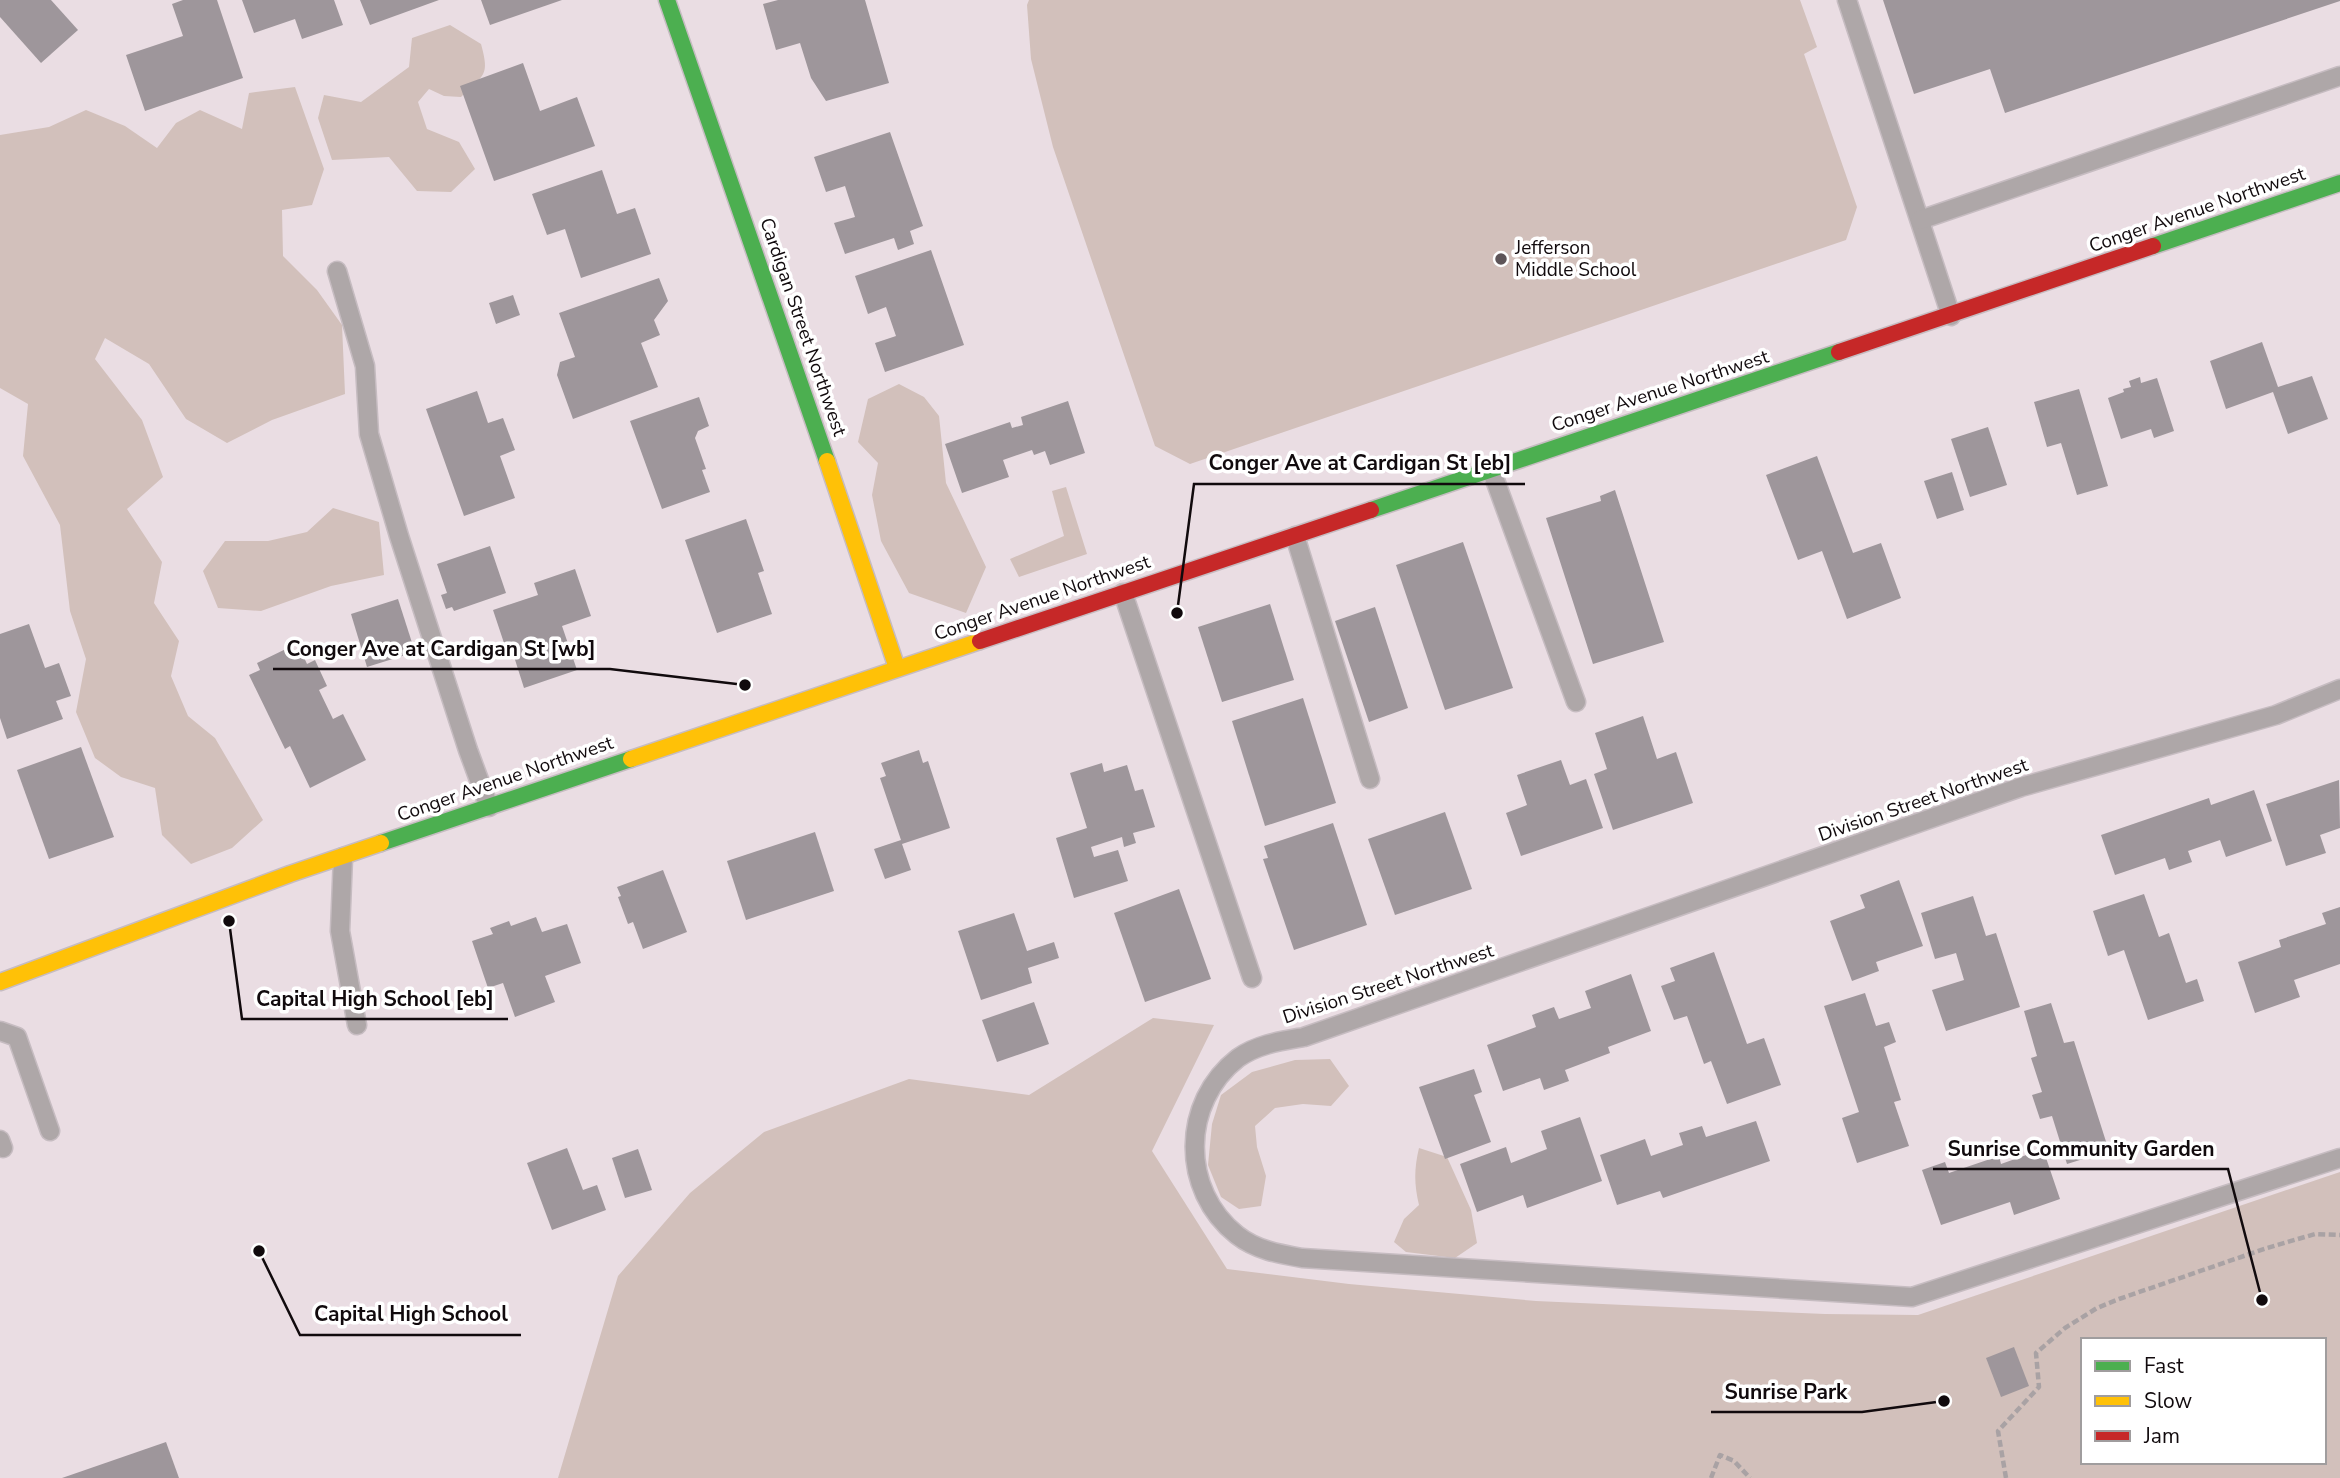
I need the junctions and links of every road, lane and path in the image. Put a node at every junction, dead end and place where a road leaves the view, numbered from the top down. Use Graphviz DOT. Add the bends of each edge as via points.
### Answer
graph roads {
  1 [pos="667,0"];
  2 [pos="1847,0"];
  3 [pos="2340,76"];
  4 [pos="2340,183"];
  5 [pos="1920,220"];
  6 [pos="337,271"];
  7 [pos="1951,316"];
  8 [pos="1491,469"];
  9 [pos="1295,536"];
  10 [pos="1123,593"];
  11 [pos="897,668"];
  12 [pos="2340,689"];
  13 [pos="1576,702"];
  14 [pos="1370,779"];
  15 [pos="489,807"];
  16 [pos="342,857"];
  17 [pos="1252,978"];
  18 [pos="0,982"];
  19 [pos="356,1025"];
  20 [pos="0,1031"];
  21 [pos="50,1131"];
  22 [pos="2340,1158"];
  23 [pos="2340,1234"];
  24 [pos="1711,1478"];
  25 [pos="1750,1478"];
  26 [pos="2006,1478"];
  1 -- 11 [label="street, Cardigan Street Northwest"];
  2 -- 5 [label="lane"];
  3 -- 5 [label="lane"];
  4 -- 7 [label="street, Conger Avenue Northwest"];
  5 -- 7 [label="lane"];
  6 -- 15 [label="lane" via="365,366 369,434 398,536"];
  7 -- 8 [label="street, Conger Avenue Northwest"];
  8 -- 9 [label="street, Conger Avenue Northwest"];
  8 -- 13 [label="lane"];
  9 -- 10 [label="street, Conger Avenue Northwest"];
  9 -- 14 [label="lane"];
  10 -- 11 [label="street, Conger Avenue Northwest"];
  10 -- 17 [label="lane"];
  11 -- 15 [label="street, Conger Avenue Northwest"];
  12 -- 22 [label="lane, Division Street Northwest" via="2276,715 2021,787 1304,1037 1270,1042 1239,1058 1215,1082 1199,1113 1193,1147 1198,1181 1214,1212 1238,1236 1269,1252 1303,1258 1912,1297"];
  15 -- 16 [label="street, Conger Avenue Northwest"];
  16 -- 18 [label="street, Conger Avenue Northwest"];
  16 -- 19 [label="lane" via="340,931"];
  20 -- 21 [label="lane" via="17,1037"];
  23 -- 26 [label="path" via="2315,1234 2178,1277 2097,1308 2065,1328 2036,1353 2039,1387 1998,1431"];
  24 -- 25 [label="path" via="1720,1455 1734,1461"];
}
